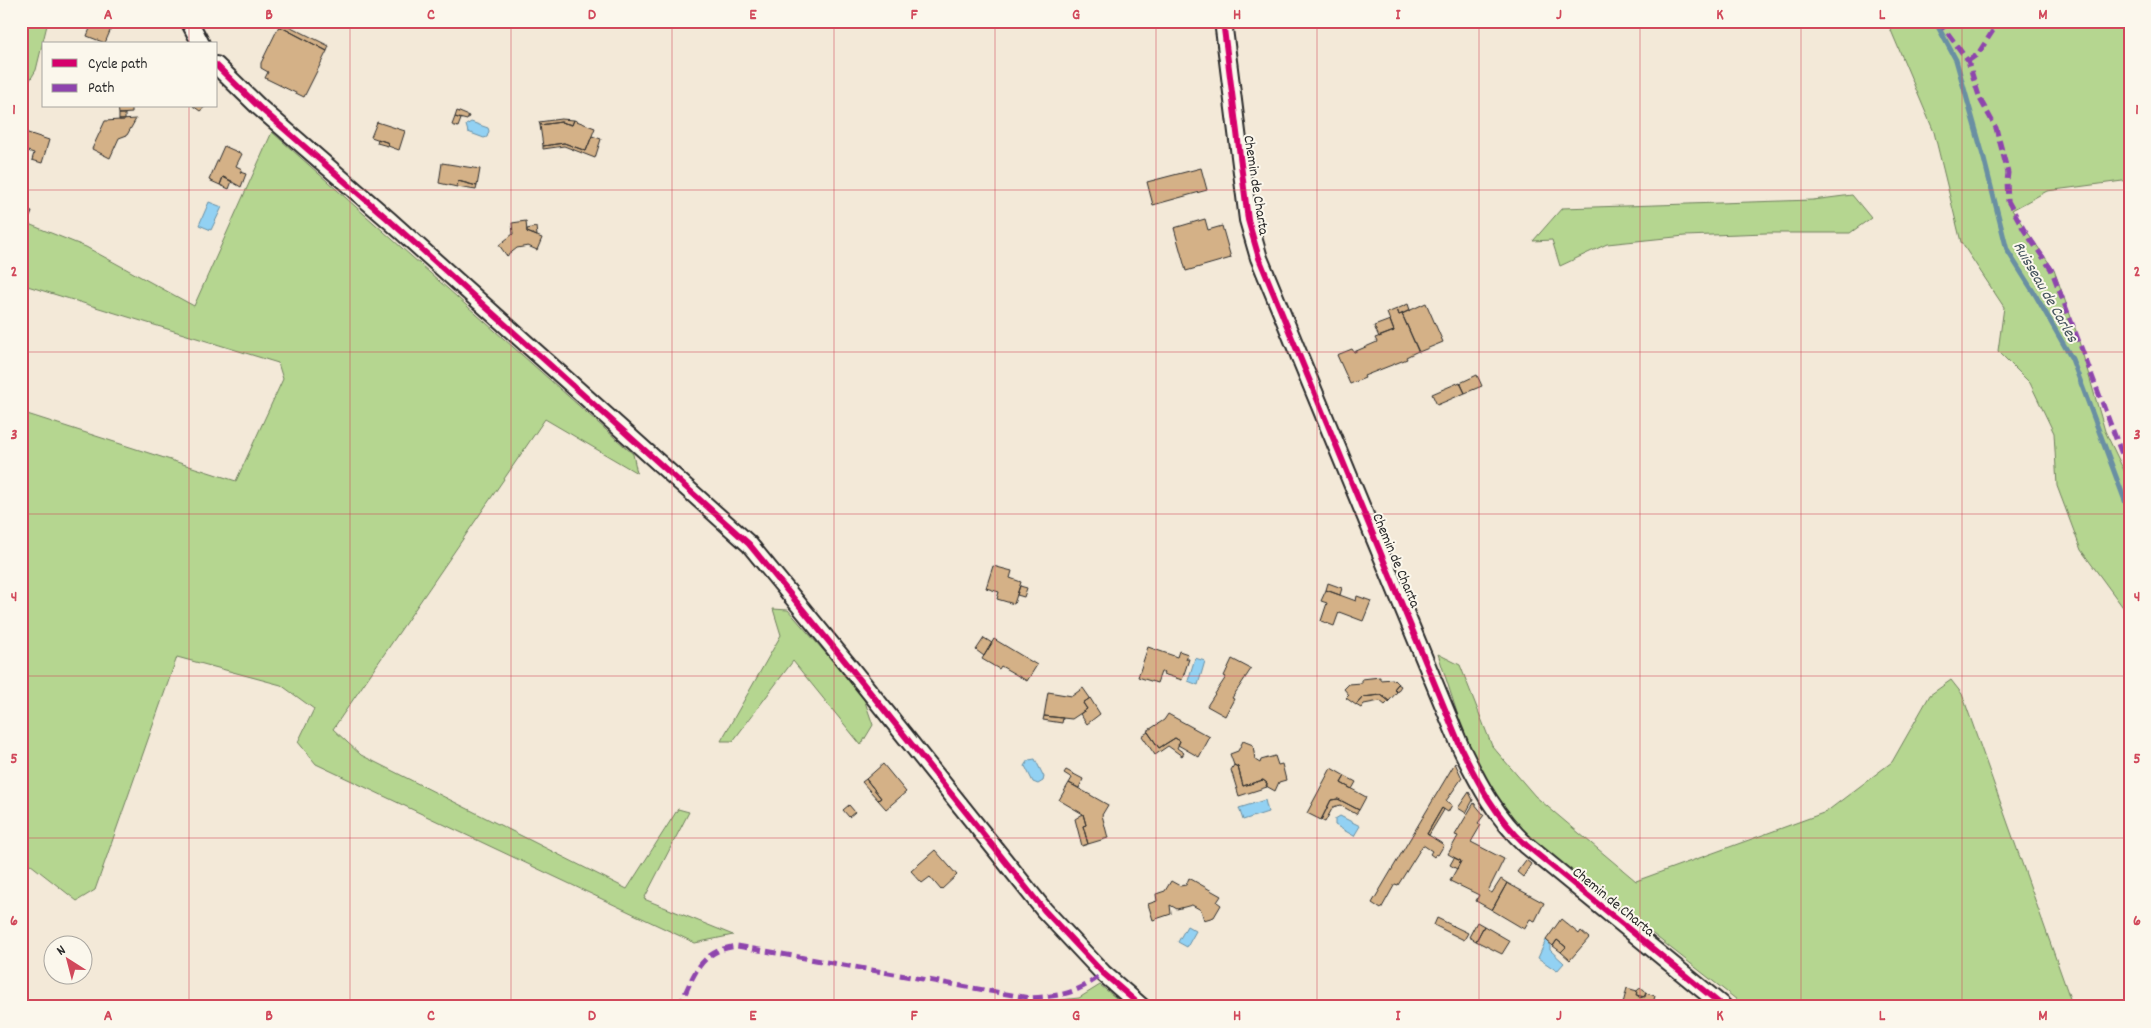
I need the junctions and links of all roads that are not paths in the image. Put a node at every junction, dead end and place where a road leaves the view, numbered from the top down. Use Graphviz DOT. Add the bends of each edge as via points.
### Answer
graph roads {
  1 [pos="190,21"];
  2 [pos="1223,21"];
  3 [pos="200,42"];
  4 [pos="218,67"];
  5 [pos="1142,1007"];
  6 [pos="1724,1007"];
  1 -- 3 [label="street"];
  2 -- 6 [label="street, Chemin de Charta" via="1248,220 1259,258 1477,780 1499,816 1526,845"];
  4 -- 5 [label="street" via="749,544 1044,910 1103,973"];
}
